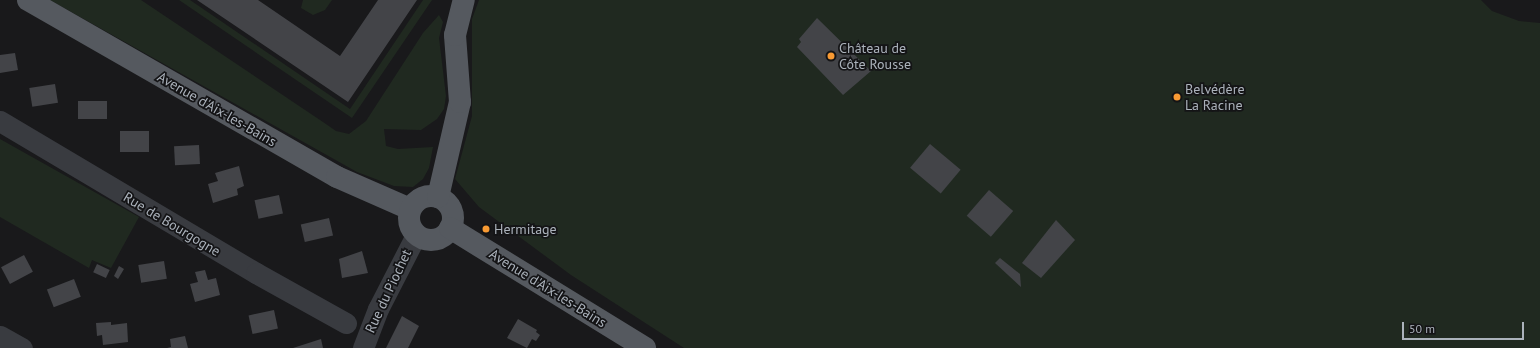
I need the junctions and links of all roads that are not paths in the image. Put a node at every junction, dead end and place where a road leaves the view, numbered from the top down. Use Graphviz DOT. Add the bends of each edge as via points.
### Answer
graph roads {
  1 [pos="28,0"];
  2 [pos="464,0"];
  3 [pos="0,121"];
  4 [pos="438,196"];
  5 [pos="410,209"];
  6 [pos="450,228"];
  7 [pos="416,235"];
  8 [pos="346,323"];
  9 [pos="0,336"];
  10 [pos="22,348"];
  11 [pos="363,348"];
  12 [pos="645,348"];
  1 -- 5 [label="main road, Avenue d'Aix-les-Bains" via="337,177"];
  2 -- 4 [label="main road" via="455,35 460,102"];
  3 -- 8 [label="street, Rue de Bourgogne" via="256,273"];
  4 -- 5 [label="main road" via="424,196"];
  4 -- 6 [label="main road" via="452,212"];
  5 -- 7 [label="main road" via="410,226"];
  6 -- 7 [label="main road" via="441,238 434,240 426,240"];
  6 -- 12 [label="main road, Avenue d'Aix-les-Bains"];
  7 -- 11 [label="street, Rue du Piochet" via="378,309"];
  9 -- 10 [label="street"];
}
